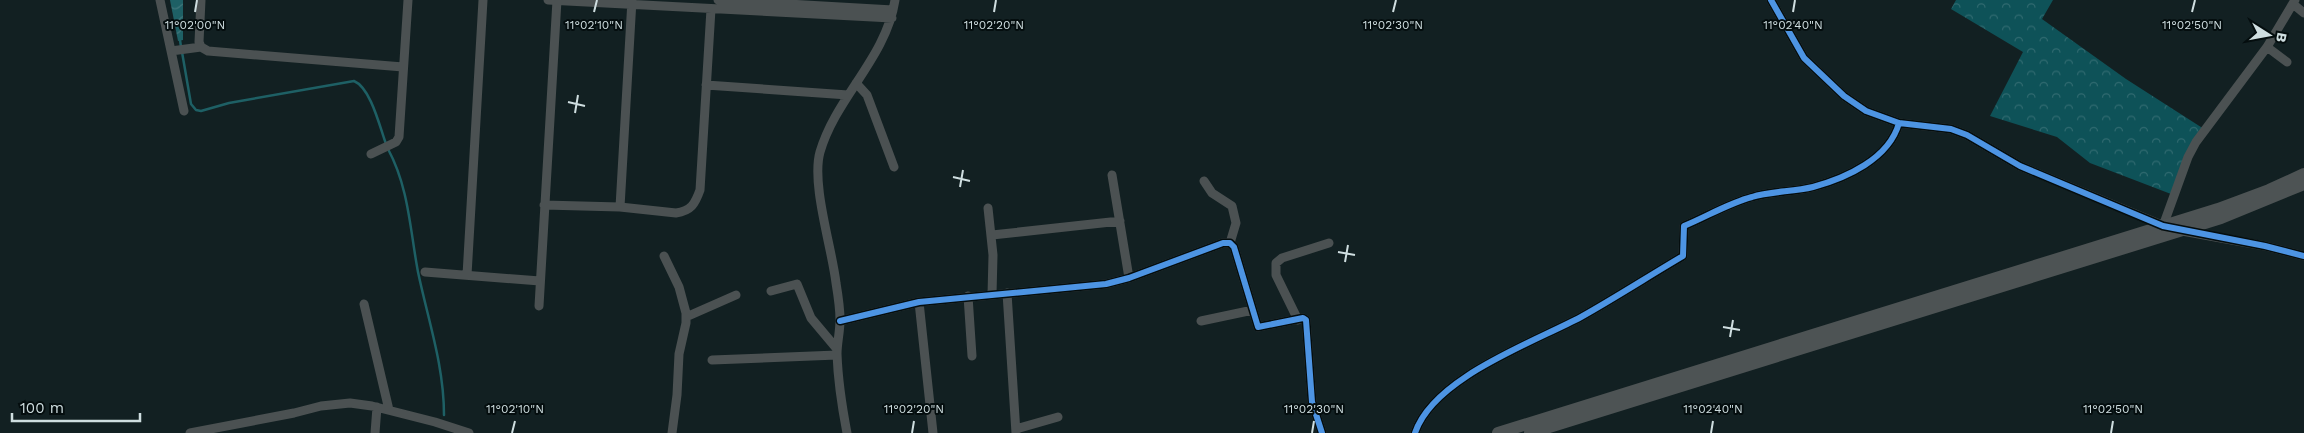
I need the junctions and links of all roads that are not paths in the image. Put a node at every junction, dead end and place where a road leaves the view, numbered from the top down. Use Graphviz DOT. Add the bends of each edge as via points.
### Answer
graph roads {
  1 [pos="160,0"];
  2 [pos="201,0"];
  3 [pos="408,0"];
  4 [pos="483,0"];
  5 [pos="548,0"];
  6 [pos="557,0"];
  7 [pos="718,0"];
  8 [pos="895,0"];
  9 [pos="1771,0"];
  10 [pos="632,2"];
  11 [pos="2294,2"];
  12 [pos="791,6"];
  13 [pos="711,9"];
  14 [pos="2304,12"];
  15 [pos="892,14"];
  16 [pos="2266,47"];
  17 [pos="197,48"];
  18 [pos="175,51"];
  19 [pos="2287,62"];
  20 [pos="403,67"];
  21 [pos="856,83"];
  22 [pos="706,85"];
  23 [pos="848,95"];
  24 [pos="184,111"];
  25 [pos="1899,123"];
  26 [pos="371,154"];
  27 [pos="894,167"];
  28 [pos="2304,174"];
  29 [pos="1112,175"];
  30 [pos="1204,181"];
  31 [pos="2304,184"];
  32 [pos="544,205"];
  33 [pos="620,207"];
  34 [pos="988,208"];
  35 [pos="1120,221"];
  36 [pos="2163,226"];
  37 [pos="2181,231"];
  38 [pos="992,236"];
  39 [pos="1230,243"];
  40 [pos="1329,243"];
  41 [pos="664,256"];
  42 [pos="2304,256"];
  43 [pos="426,272"];
  44 [pos="467,275"];
  45 [pos="1129,278"];
  46 [pos="540,281"];
  47 [pos="771,291"];
  48 [pos="1007,293"];
  49 [pos="736,295"];
  50 [pos="992,295"];
  51 [pos="968,296"];
  52 [pos="919,302"];
  53 [pos="364,304"];
  54 [pos="538,306"];
  55 [pos="1253,310"];
  56 [pos="686,317"];
  57 [pos="1298,320"];
  58 [pos="840,321"];
  59 [pos="1201,321"];
  60 [pos="837,352"];
  61 [pos="972,356"];
  62 [pos="712,360"];
  63 [pos="377,407"];
  64 [pos="389,410"];
  65 [pos="1058,417"];
  66 [pos="1016,431"];
  67 [pos="190,433"];
  68 [pos="376,433"];
  69 [pos="469,433"];
  70 [pos="672,433"];
  71 [pos="847,433"];
  72 [pos="933,433"];
  73 [pos="1322,433"];
  74 [pos="1415,433"];
  75 [pos="1498,433"];
  76 [pos="1530,433"];
  1 -- 18 [label="street"];
  2 -- 17 [label="street"];
  3 -- 20 [label="street"];
  4 -- 44 [label="street"];
  5 -- 6 [label="street"];
  6 -- 10 [label="street"];
  6 -- 32 [label="street"];
  7 -- 12 [label="street"];
  8 -- 15 [label="street"];
  9 -- 25 [label="street" via="1804,58 1819,73 1866,111"];
  10 -- 13 [label="street"];
  10 -- 33 [label="street"];
  11 -- 14 [label="street"];
  11 -- 16 [label="street"];
  12 -- 13 [label="street"];
  12 -- 15 [label="street"];
  13 -- 22 [label="street"];
  15 -- 21 [label="street" via="876,52"];
  16 -- 19 [label="street"];
  16 -- 36 [label="street" via="2188,156"];
  17 -- 18 [label="street"];
  17 -- 20 [label="street" via="220,53"];
  18 -- 24 [label="street"];
  20 -- 26 [label="street" via="399,137 396,142"];
  21 -- 23 [label="street"];
  21 -- 27 [label="street" via="867,95"];
  22 -- 23 [label="street"];
  22 -- 33 [label="street" via="700,190 696,202 685,212 676,213"];
  23 -- 58 [label="street" via="820,153 819,169"];
  25 -- 36 [label="street" via="1951,129 1967,135 2034,172"];
  25 -- 74 [label="street" via="1893,137 1876,157 1847,175 1812,187 1752,197 1684,226 1683,256 1582,316 1472,372 1435,402 1423,415"];
  28 -- 36 [label="main road" via="2244,200"];
  29 -- 35 [label="street"];
  30 -- 39 [label="street" via="1212,193 1232,206 1236,222"];
  31 -- 37 [label="main road" via="2247,209"];
  32 -- 33 [label="street"];
  32 -- 46 [label="street"];
  34 -- 38 [label="street"];
  35 -- 38 [label="street"];
  35 -- 45 [label="street"];
  36 -- 37 [label="street"];
  36 -- 75 [label="main road"];
  37 -- 42 [label="street"];
  37 -- 76 [label="main road"];
  38 -- 50 [label="street"];
  39 -- 45 [label="street"];
  39 -- 55 [label="street" via="1234,246"];
  40 -- 57 [label="street" via="1282,258 1276,263 1276,276"];
  41 -- 56 [label="street" via="679,287"];
  43 -- 44 [label="street"];
  44 -- 46 [label="street"];
  45 -- 48 [label="street" via="1093,286"];
  46 -- 54 [label="street"];
  47 -- 60 [label="street" via="797,284 811,318"];
  48 -- 50 [label="street"];
  48 -- 66 [label="street"];
  49 -- 56 [label="street"];
  50 -- 51 [label="street"];
  51 -- 52 [label="street"];
  51 -- 61 [label="street"];
  52 -- 58 [label="street"];
  52 -- 72 [label="street"];
  53 -- 64 [label="street"];
  55 -- 57 [label="street" via="1258,327"];
  55 -- 59 [label="street"];
  56 -- 70 [label="street" via="679,354"];
  57 -- 73 [label="street" via="1306,320 1312,402"];
  58 -- 60 [label="street"];
  60 -- 62 [label="street"];
  60 -- 71 [label="street"];
  63 -- 64 [label="street"];
  63 -- 67 [label="street" via="350,403 321,406"];
  63 -- 68 [label="street"];
  64 -- 69 [label="street"];
  65 -- 66 [label="street"];
}
